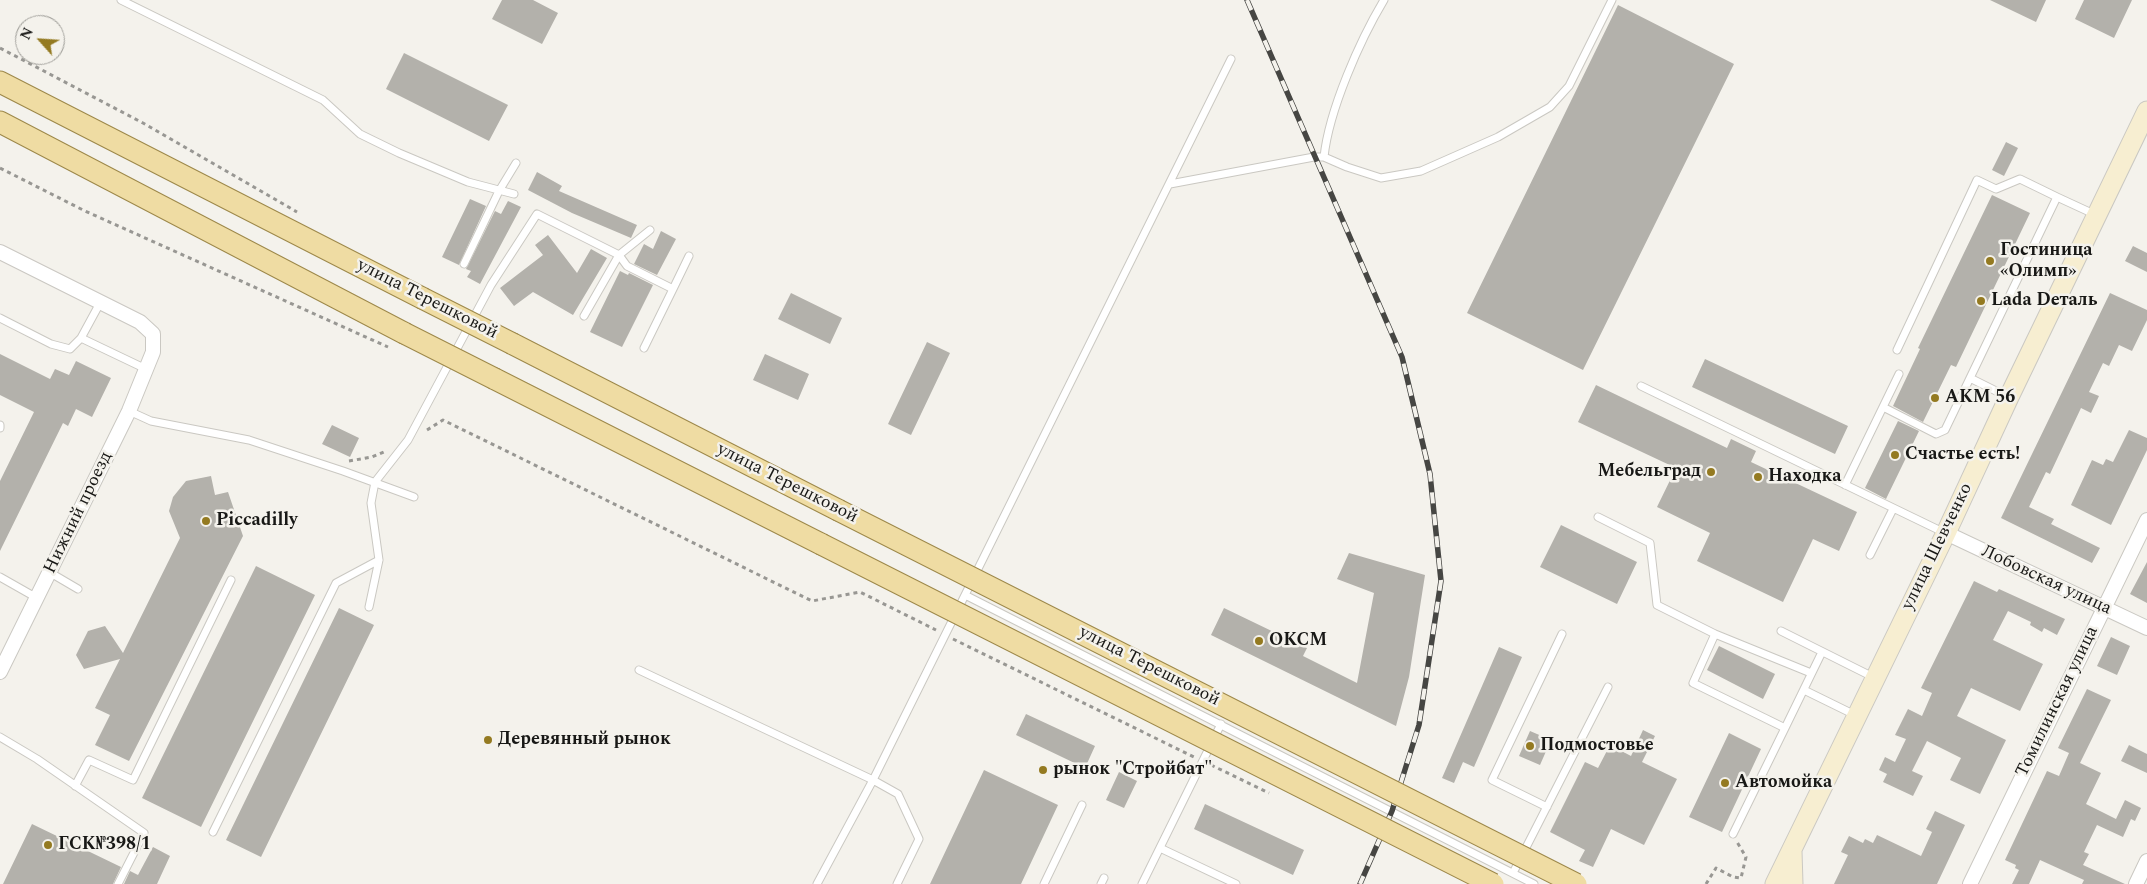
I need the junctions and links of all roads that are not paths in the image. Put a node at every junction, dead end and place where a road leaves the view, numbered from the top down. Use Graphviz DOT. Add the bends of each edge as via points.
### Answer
graph roads {
  1 [pos="121,0"];
  2 [pos="1384,0"];
  3 [pos="1612,0"];
  4 [pos="1232,59"];
  5 [pos="0,82"];
  6 [pos="2147,111"];
  7 [pos="0,122"];
  8 [pos="2142,137"];
  9 [pos="1324,157"];
  10 [pos="516,163"];
  11 [pos="1170,184"];
  12 [pos="500,191"];
  13 [pos="514,194"];
  14 [pos="2057,197"];
  15 [pos="2096,215"];
  16 [pos="650,230"];
  17 [pos="0,252"];
  18 [pos="618,255"];
  19 [pos="689,256"];
  20 [pos="464,264"];
  21 [pos="672,289"];
  22 [pos="100,303"];
  23 [pos="584,316"];
  24 [pos="0,318"];
  25 [pos="81,338"];
  26 [pos="644,348"];
  27 [pos="1897,350"];
  28 [pos="147,370"];
  29 [pos="1899,374"];
  30 [pos="1970,378"];
  31 [pos="1641,386"];
  32 [pos="2009,397"];
  33 [pos="1883,407"];
  34 [pos="129,411"];
  35 [pos="375,482"];
  36 [pos="1845,485"];
  37 [pos="414,498"];
  38 [pos="1893,509"];
  39 [pos="1598,518"];
  40 [pos="2147,520"];
  41 [pos="1946,533"];
  42 [pos="1870,555"];
  43 [pos="379,560"];
  44 [pos="49,572"];
  45 [pos="0,577"];
  46 [pos="231,580"];
  47 [pos="78,589"];
  48 [pos="965,595"];
  49 [pos="37,598"];
  50 [pos="369,607"];
  51 [pos="2104,608"];
  52 [pos="2147,628"];
  53 [pos="1781,631"];
  54 [pos="1562,634"];
  55 [pos="1715,634"];
  56 [pos="1822,652"];
  57 [pos="639,670"];
  58 [pos="0,672"];
  59 [pos="1811,673"];
  60 [pos="1876,678"];
  61 [pos="1608,688"];
  62 [pos="1804,690"];
  63 [pos="1857,715"];
  64 [pos="1221,724"];
  65 [pos="1785,728"];
  66 [pos="0,737"];
  67 [pos="873,780"];
  68 [pos="76,786"];
  69 [pos="1082,805"];
  70 [pos="1547,807"];
  71 [pos="212,832"];
  72 [pos="1733,834"];
  73 [pos="1792,847"];
  74 [pos="1160,848"];
  75 [pos="2147,861"];
  76 [pos="1513,873"];
  77 [pos="118,884"];
  78 [pos="817,884"];
  79 [pos="897,884"];
  80 [pos="1044,884"];
  81 [pos="1142,884"];
  82 [pos="1236,884"];
  83 [pos="1493,884"];
  84 [pos="1534,884"];
  85 [pos="1576,884"];
  86 [pos="1775,884"];
  87 [pos="1793,884"];
  88 [pos="1970,884"];
  89 [pos="2136,884"];
  1 -- 12 [label="lane" via="323,100 360,134 460,178"];
  2 -- 9 [label="lane" via="1346,78 1326,138"];
  3 -- 9 [label="lane" via="1569,86 1550,107 1498,137 1421,171 1381,178"];
  4 -- 11 [label="lane"];
  5 -- 85 [label="main road, улица Терешковой, bridge"];
  6 -- 8 [label="main road, улица Шевченко"];
  7 -- 83 [label="main road, bridge" via="399,342 495,379"];
  8 -- 15 [label="main road, улица Шевченко"];
  9 -- 11 [label="lane"];
  10 -- 12 [label="lane"];
  11 -- 48 [label="lane"];
  12 -- 13 [label="lane"];
  12 -- 20 [label="lane"];
  14 -- 15 [label="lane"];
  14 -- 27 [label="lane" via="2020,179 1996,189 1977,180"];
  14 -- 30 [label="lane"];
  15 -- 32 [label="main road, улица Шевченко"];
  16 -- 18 [label="lane"];
  17 -- 22 [label="street"];
  18 -- 21 [label="lane" via="628,266"];
  18 -- 23 [label="lane"];
  18 -- 35 [label="lane" via="537,214 491,285 408,440"];
  19 -- 21 [label="lane"];
  21 -- 26 [label="lane"];
  22 -- 25 [label="lane"];
  22 -- 28 [label="street, Нижний проезд" via="140,322 153,334 153,352"];
  24 -- 25 [label="lane" via="51,344 70,349"];
  25 -- 28 [label="lane"];
  28 -- 34 [label="street, Нижний проезд"];
  29 -- 33 [label="lane"];
  30 -- 32 [label="lane"];
  30 -- 33 [label="lane" via="1944,430 1936,434"];
  31 -- 36 [label="lane"];
  32 -- 41 [label="main road, улица Шевченко"];
  33 -- 36 [label="lane"];
  34 -- 35 [label="lane" via="152,421 249,440"];
  34 -- 44 [label="street, Нижний проезд"];
  35 -- 37 [label="lane"];
  35 -- 43 [label="lane" via="371,502"];
  36 -- 38 [label="lane"];
  38 -- 41 [label="lane"];
  38 -- 42 [label="lane"];
  39 -- 55 [label="lane" via="1650,543 1657,605"];
  40 -- 51 [label="street, Томилинская улица"];
  41 -- 51 [label="street, Лобовская улица"];
  41 -- 60 [label="main road, улица Шевченко"];
  43 -- 50 [label="lane"];
  43 -- 71 [label="lane" via="336,583"];
  44 -- 47 [label="lane"];
  44 -- 49 [label="street, Нижний проезд"];
  45 -- 49 [label="lane"];
  46 -- 68 [label="lane" via="133,780 89,760"];
  48 -- 64 [label="lane"];
  48 -- 67 [label="lane"];
  49 -- 58 [label="street, Нижний проезд"];
  51 -- 52 [label="street, Лобовская улица"];
  51 -- 88 [label="street, Томилинская улица"];
  53 -- 56 [label="lane"];
  54 -- 70 [label="lane" via="1492,780"];
  55 -- 59 [label="lane"];
  55 -- 65 [label="lane" via="1693,683"];
  56 -- 59 [label="lane"];
  56 -- 60 [label="lane"];
  57 -- 67 [label="lane"];
  59 -- 62 [label="lane"];
  60 -- 63 [label="main road, улица Шевченко"];
  61 -- 70 [label="lane"];
  62 -- 63 [label="lane"];
  62 -- 65 [label="lane"];
  63 -- 73 [label="main road, улица Шевченко"];
  64 -- 74 [label="lane"];
  64 -- 76 [label="lane"];
  65 -- 72 [label="lane"];
  66 -- 68 [label="lane"];
  67 -- 78 [label="lane"];
  67 -- 79 [label="lane" via="898,794 919,839"];
  68 -- 77 [label="lane" via="144,833"];
  69 -- 80 [label="lane"];
  70 -- 76 [label="lane"];
  73 -- 86 [label="main road, улица Шевченко"];
  73 -- 87 [label="main road, улица Шевченко"];
  74 -- 81 [label="lane"];
  74 -- 82 [label="lane"];
  75 -- 89 [label="street"];
  76 -- 84 [label="lane"];
}
